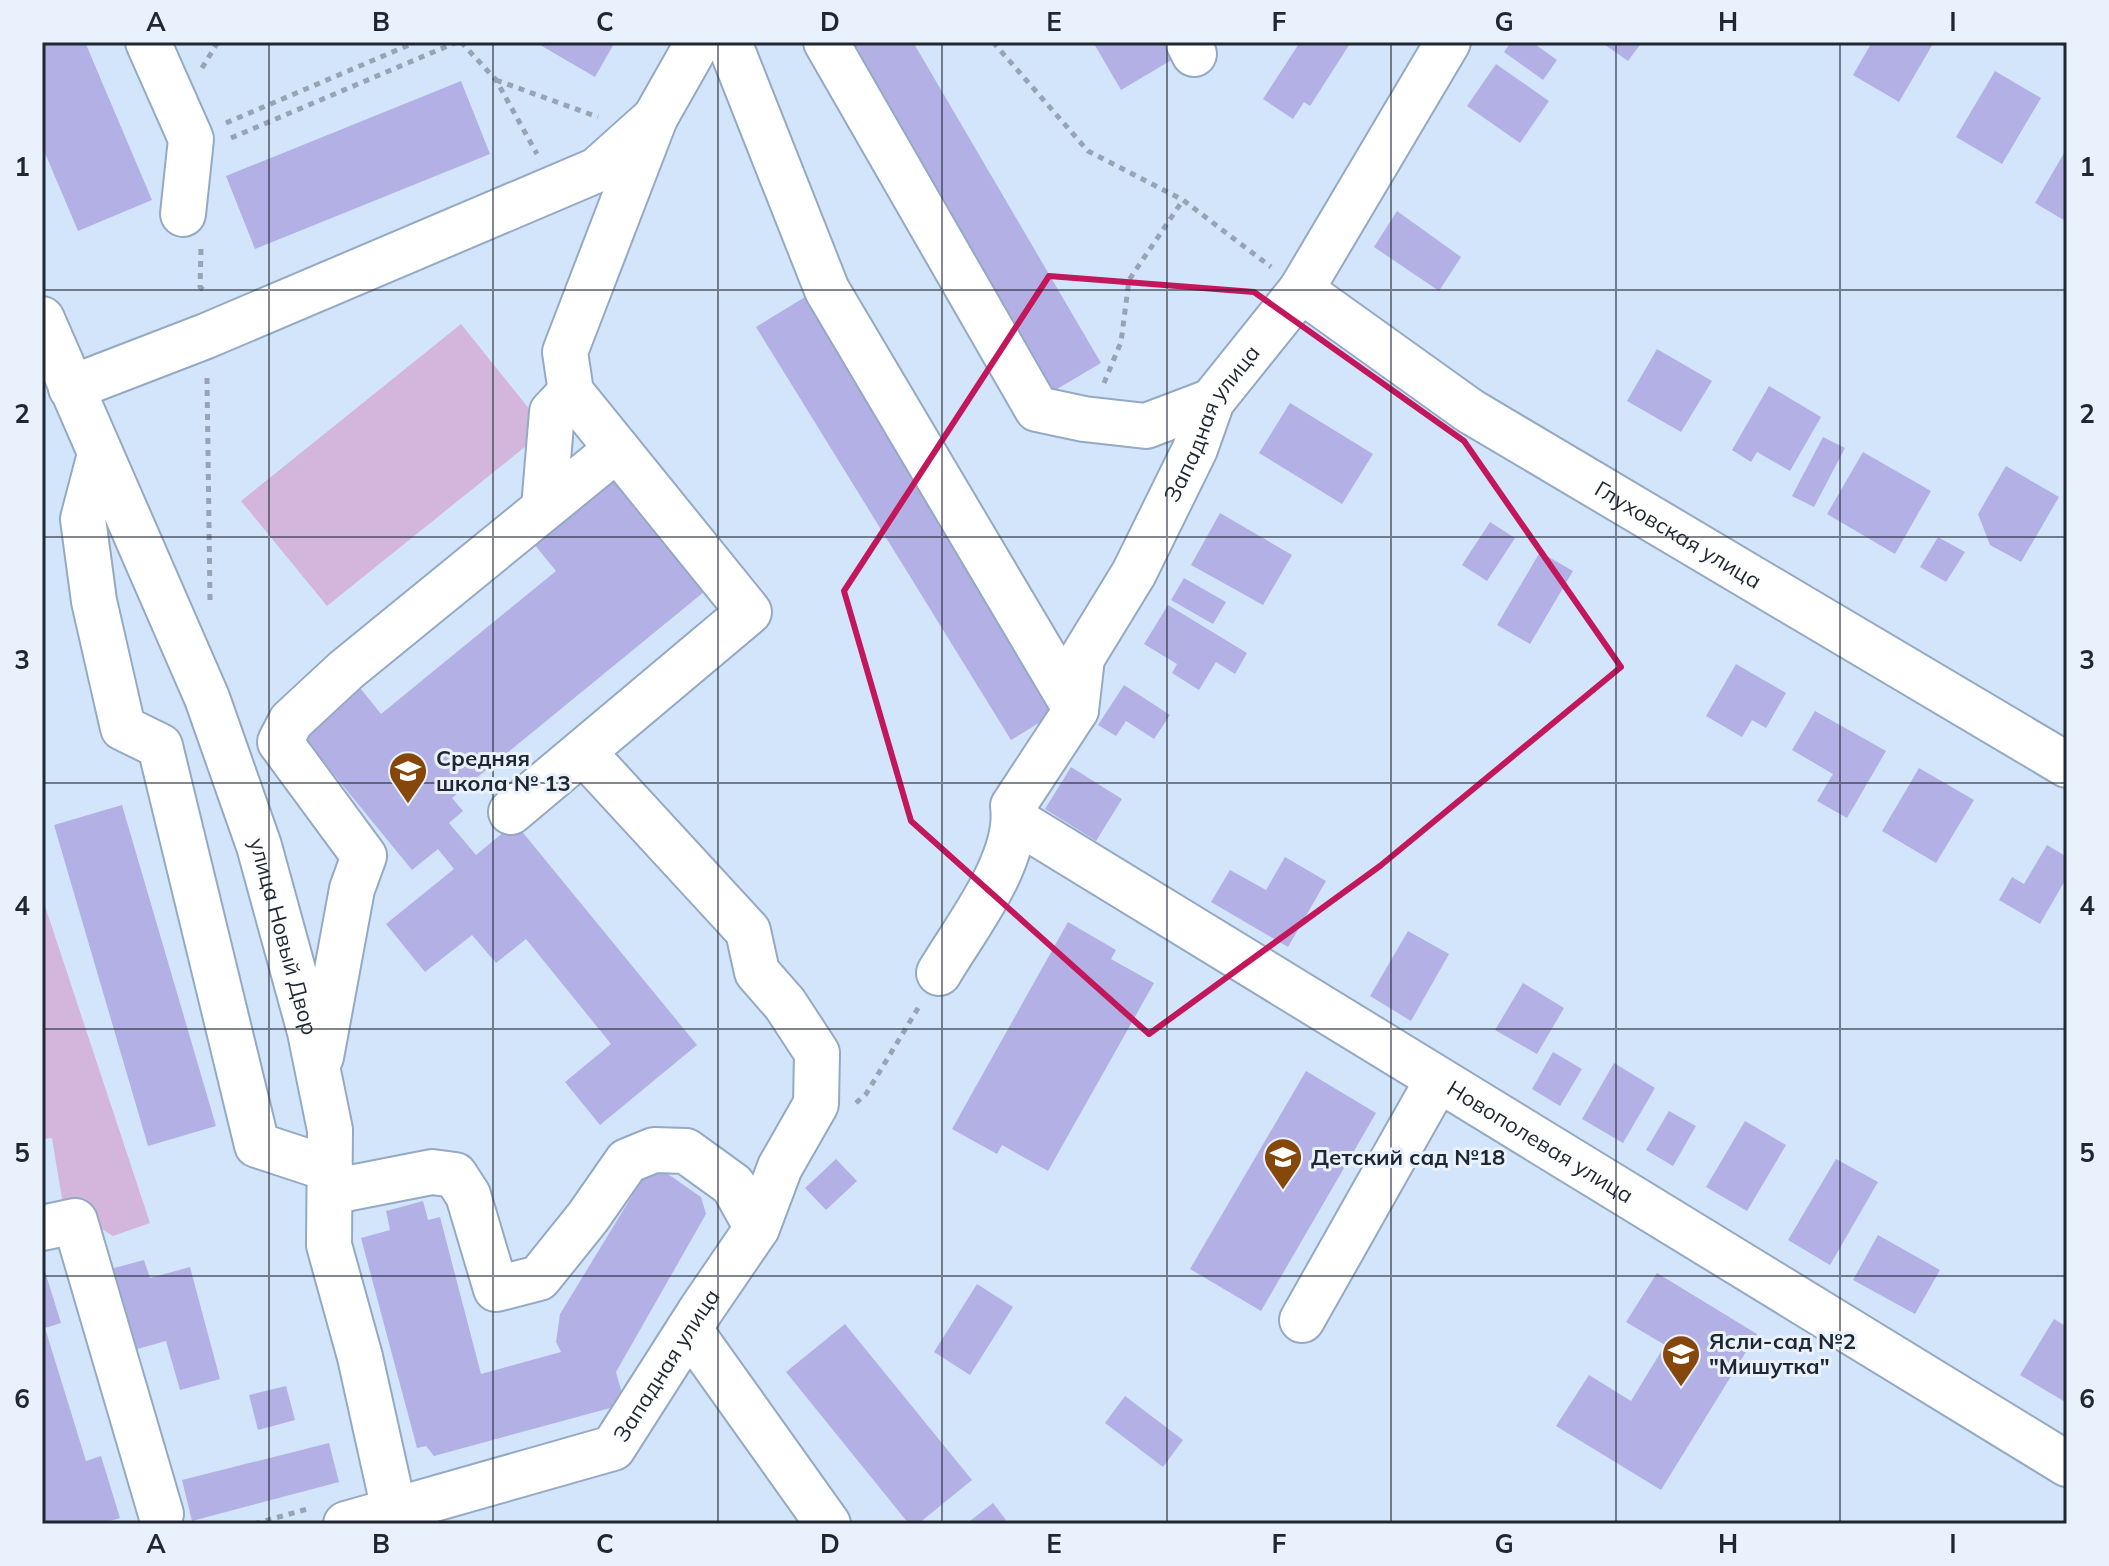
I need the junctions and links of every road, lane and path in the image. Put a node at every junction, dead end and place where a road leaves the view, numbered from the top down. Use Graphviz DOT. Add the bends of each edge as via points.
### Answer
graph roads {
  1 [pos="148,42"];
  2 [pos="218,42"];
  3 [pos="416,42"];
  4 [pos="459,42"];
  5 [pos="698,42"];
  6 [pos="729,42"];
  7 [pos="826,42"];
  8 [pos="993,42"];
  9 [pos="1448,42"];
  10 [pos="2061,42"];
  11 [pos="2067,45"];
  12 [pos="198,74"];
  13 [pos="496,80"];
  14 [pos="599,117"];
  15 [pos="655,118"];
  16 [pos="206,141"];
  17 [pos="538,156"];
  18 [pos="1183,200"];
  19 [pos="192,229"];
  20 [pos="1301,290"];
  21 [pos="214,297"];
  22 [pos="42,319"];
  23 [pos="71,388"];
  24 [pos="571,392"];
  25 [pos="1212,401"];
  26 [pos="1084,419"];
  27 [pos="617,449"];
  28 [pos="100,454"];
  29 [pos="544,508"];
  30 [pos="1076,710"];
  31 [pos="584,753"];
  32 [pos="2067,765"];
  33 [pos="511,812"];
  34 [pos="1015,820"];
  35 [pos="939,973"];
  36 [pos="318,1071"];
  37 [pos="1437,1081"];
  38 [pos="845,1113"];
  39 [pos="330,1181"];
  40 [pos="42,1228"];
  41 [pos="757,1228"];
  42 [pos="1302,1320"];
  43 [pos="689,1329"];
  44 [pos="2067,1464"];
  45 [pos="394,1510"];
  46 [pos="161,1514"];
  47 [pos="346,1524"];
  48 [pos="828,1524"];
  1 -- 16 [label="street"];
  2 -- 12 [label="path"];
  3 -- 16 [label="path"];
  4 -- 13 [label="path"];
  4 -- 16 [label="path"];
  5 -- 15 [label="street"];
  6 -- 30 [label="street" via="827,290"];
  7 -- 26 [label="street" via="1037,409"];
  8 -- 18 [label="path" via="1088,151"];
  9 -- 20 [label="street, Западная улица"];
  10 -- 11 [label="path"];
  13 -- 14 [label="path"];
  13 -- 17 [label="path"];
  15 -- 23 [label="street" via="597,170"];
  15 -- 24 [label="street" via="565,352"];
  16 -- 19 [label="street"];
  18 -- 20 [label="path"];
  18 -- 26 [label="path" via="1129,280 1121,342"];
  19 -- 21 [label="path" via="200,287"];
  20 -- 25 [label="street, Западная улица"];
  20 -- 32 [label="street, Глуховская улица" via="1470,411"];
  22 -- 23 [label="street, улица Новый Двор"];
  23 -- 28 [label="street, улица Новый Двор"];
  24 -- 27 [label="street"];
  24 -- 29 [label="street" via="552,412"];
  25 -- 26 [label="street" via="1146,426"];
  25 -- 30 [label="street, Западная улица" via="1195,449 1134,573 1082,658"];
  27 -- 29 [label="street"];
  27 -- 31 [label="street" via="749,612"];
  28 -- 36 [label="street, улица Новый Двор" via="207,698 259,846"];
  28 -- 39 [label="street" via="83,519 94,601 123,728 160,746 257,1145"];
  29 -- 36 [label="street" via="346,670 291,721 280,742 364,856 352,889"];
  30 -- 34 [label="street, Западная улица" via="1013,806"];
  31 -- 33 [label="street"];
  31 -- 41 [label="street, Западная улица" via="748,931 757,972 817,1053 816,1104 780,1167"];
  34 -- 35 [label="street, Западная улица" via="1007,860"];
  34 -- 37 [label="street, Новополевая улица"];
  35 -- 38 [label="path" via="866,1094"];
  36 -- 39 [label="street, улица Новый Двор" via="330,1130"];
  37 -- 42 [label="street"];
  37 -- 44 [label="street, Новополевая улица"];
  39 -- 41 [label="street" via="432,1172 455,1175 468,1195 496,1289 539,1278 627,1161 654,1150 686,1151 733,1185"];
  39 -- 45 [label="street, улица Новый Двор" via="329,1245"];
  40 -- 46 [label="street" via="75,1221"];
  41 -- 43 [label="street, Западная улица"];
  43 -- 45 [label="street, Западная улица" via="613,1448"];
  43 -- 48 [label="street"];
  45 -- 47 [label="street, Западная улица"];
}
